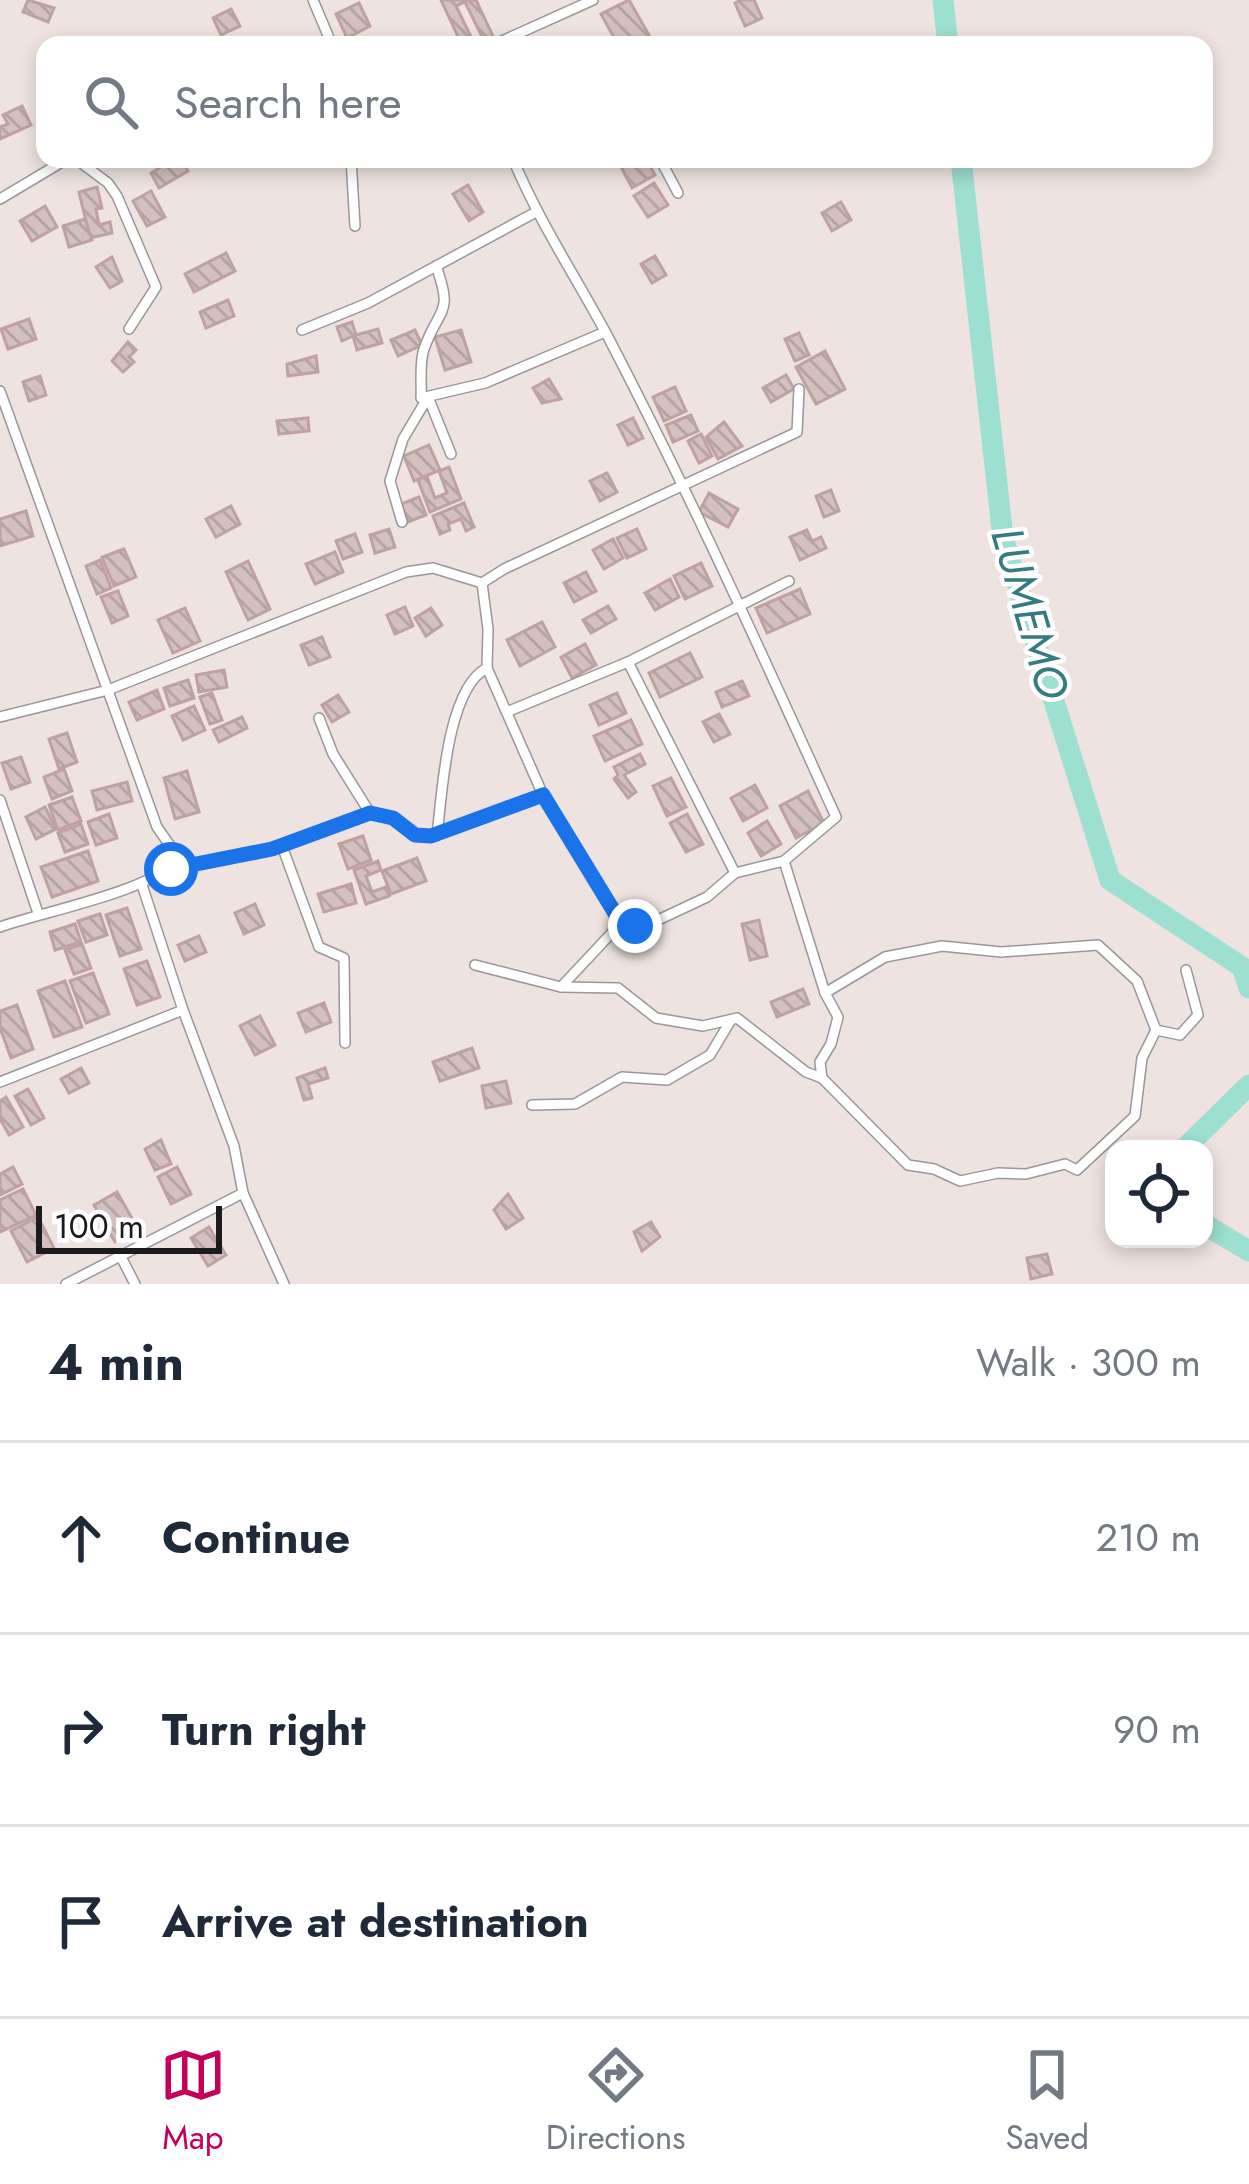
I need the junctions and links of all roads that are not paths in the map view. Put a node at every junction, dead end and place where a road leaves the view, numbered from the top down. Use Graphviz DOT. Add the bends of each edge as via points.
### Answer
graph roads {
  1 [pos="313,0"];
  2 [pos="593,0"];
  3 [pos="328,36"];
  4 [pos="513,36"];
  5 [pos="55,168"];
  6 [pos="85,168"];
  7 [pos="352,168"];
  8 [pos="517,168"];
  9 [pos="665,168"];
  10 [pos="679,193"];
  11 [pos="0,199"];
  12 [pos="536,212"];
  13 [pos="355,226"];
  14 [pos="436,266"];
  15 [pos="129,329"];
  16 [pos="302,330"];
  17 [pos="605,332"];
  18 [pos="799,389"];
  19 [pos="0,391"];
  20 [pos="428,397"];
  21 [pos="451,454"];
  22 [pos="680,484"];
  23 [pos="402,522"];
  24 [pos="789,581"];
  25 [pos="482,583"];
  26 [pos="741,608"];
  27 [pos="628,662"];
  28 [pos="487,668"];
  29 [pos="108,690"];
  30 [pos="509,711"];
  31 [pos="0,717"];
  32 [pos="319,718"];
  33 [pos="543,795"];
  34 [pos="0,800"];
  35 [pos="370,813"];
  36 [pos="437,835"];
  37 [pos="282,846"];
  38 [pos="784,861"];
  39 [pos="171,869"];
  40 [pos="735,873"];
  41 [pos="142,885"];
  42 [pos="38,913"];
  43 [pos="621,923"];
  44 [pos="0,927"];
  45 [pos="475,964"];
  46 [pos="1186,970"];
  47 [pos="561,987"];
  48 [pos="825,993"];
  49 [pos="183,1010"];
  50 [pos="731,1020"];
  51 [pos="1156,1030"];
  52 [pos="345,1043"];
  53 [pos="823,1078"];
  54 [pos="0,1082"];
  55 [pos="532,1105"];
  56 [pos="243,1192"];
  57 [pos="120,1255"];
  58 [pos="66,1284"];
  59 [pos="135,1284"];
  60 [pos="284,1284"];
  1 -- 3 [label="street"];
  2 -- 4 [label="street"];
  5 -- 11 [label="street"];
  6 -- 15 [label="street" via="117,196 156,287"];
  7 -- 13 [label="street"];
  8 -- 12 [label="street"];
  9 -- 10 [label="street"];
  12 -- 14 [label="street"];
  12 -- 17 [label="street"];
  14 -- 16 [label="street"];
  14 -- 20 [label="street" via="446,295 422,352 422,398"];
  17 -- 20 [label="street" via="485,383"];
  17 -- 22 [label="street"];
  18 -- 22 [label="street" via="797,432"];
  19 -- 29 [label="street"];
  20 -- 21 [label="street"];
  20 -- 23 [label="street" via="390,482"];
  22 -- 25 [label="street"];
  22 -- 26 [label="street"];
  24 -- 26 [label="street"];
  25 -- 28 [label="street"];
  25 -- 29 [label="street" via="434,568 406,572"];
  26 -- 27 [label="street"];
  26 -- 38 [label="street" via="836,817"];
  27 -- 30 [label="street"];
  27 -- 40 [label="street"];
  28 -- 30 [label="street"];
  28 -- 36 [label="street" via="475,674 458,709"];
  29 -- 31 [label="street"];
  29 -- 39 [label="street" via="157,827 178,856"];
  30 -- 33 [label="street"];
  32 -- 35 [label="street"];
  33 -- 36 [label="street"];
  33 -- 43 [label="street"];
  34 -- 42 [label="street"];
  35 -- 36 [label="street" via="423,838"];
  35 -- 37 [label="street"];
  37 -- 39 [label="street"];
  37 -- 52 [label="street" via="319,947 344,958"];
  38 -- 40 [label="street"];
  38 -- 48 [label="street"];
  39 -- 41 [label="street"];
  40 -- 43 [label="street" via="656,921"];
  41 -- 42 [label="street"];
  41 -- 49 [label="street"];
  42 -- 44 [label="street"];
  43 -- 47 [label="street"];
  45 -- 47 [label="street"];
  46 -- 51 [label="street" via="1198,1015 1180,1035"];
  47 -- 50 [label="street" via="618,988 656,1018 703,1026"];
  48 -- 51 [label="street" via="885,957 942,946 1001,952 1098,945 1137,981"];
  48 -- 53 [label="street" via="838,1017 820,1062"];
  49 -- 54 [label="street"];
  49 -- 56 [label="street"];
  50 -- 53 [label="street"];
  50 -- 55 [label="street" via="710,1055 667,1080 622,1077 575,1104"];
  51 -- 53 [label="street" via="1142,1058 1135,1117 1077,1170 1065,1164 960,1181 908,1165"];
  56 -- 57 [label="street"];
  56 -- 60 [label="street"];
  57 -- 58 [label="street"];
  57 -- 59 [label="street"];
}
